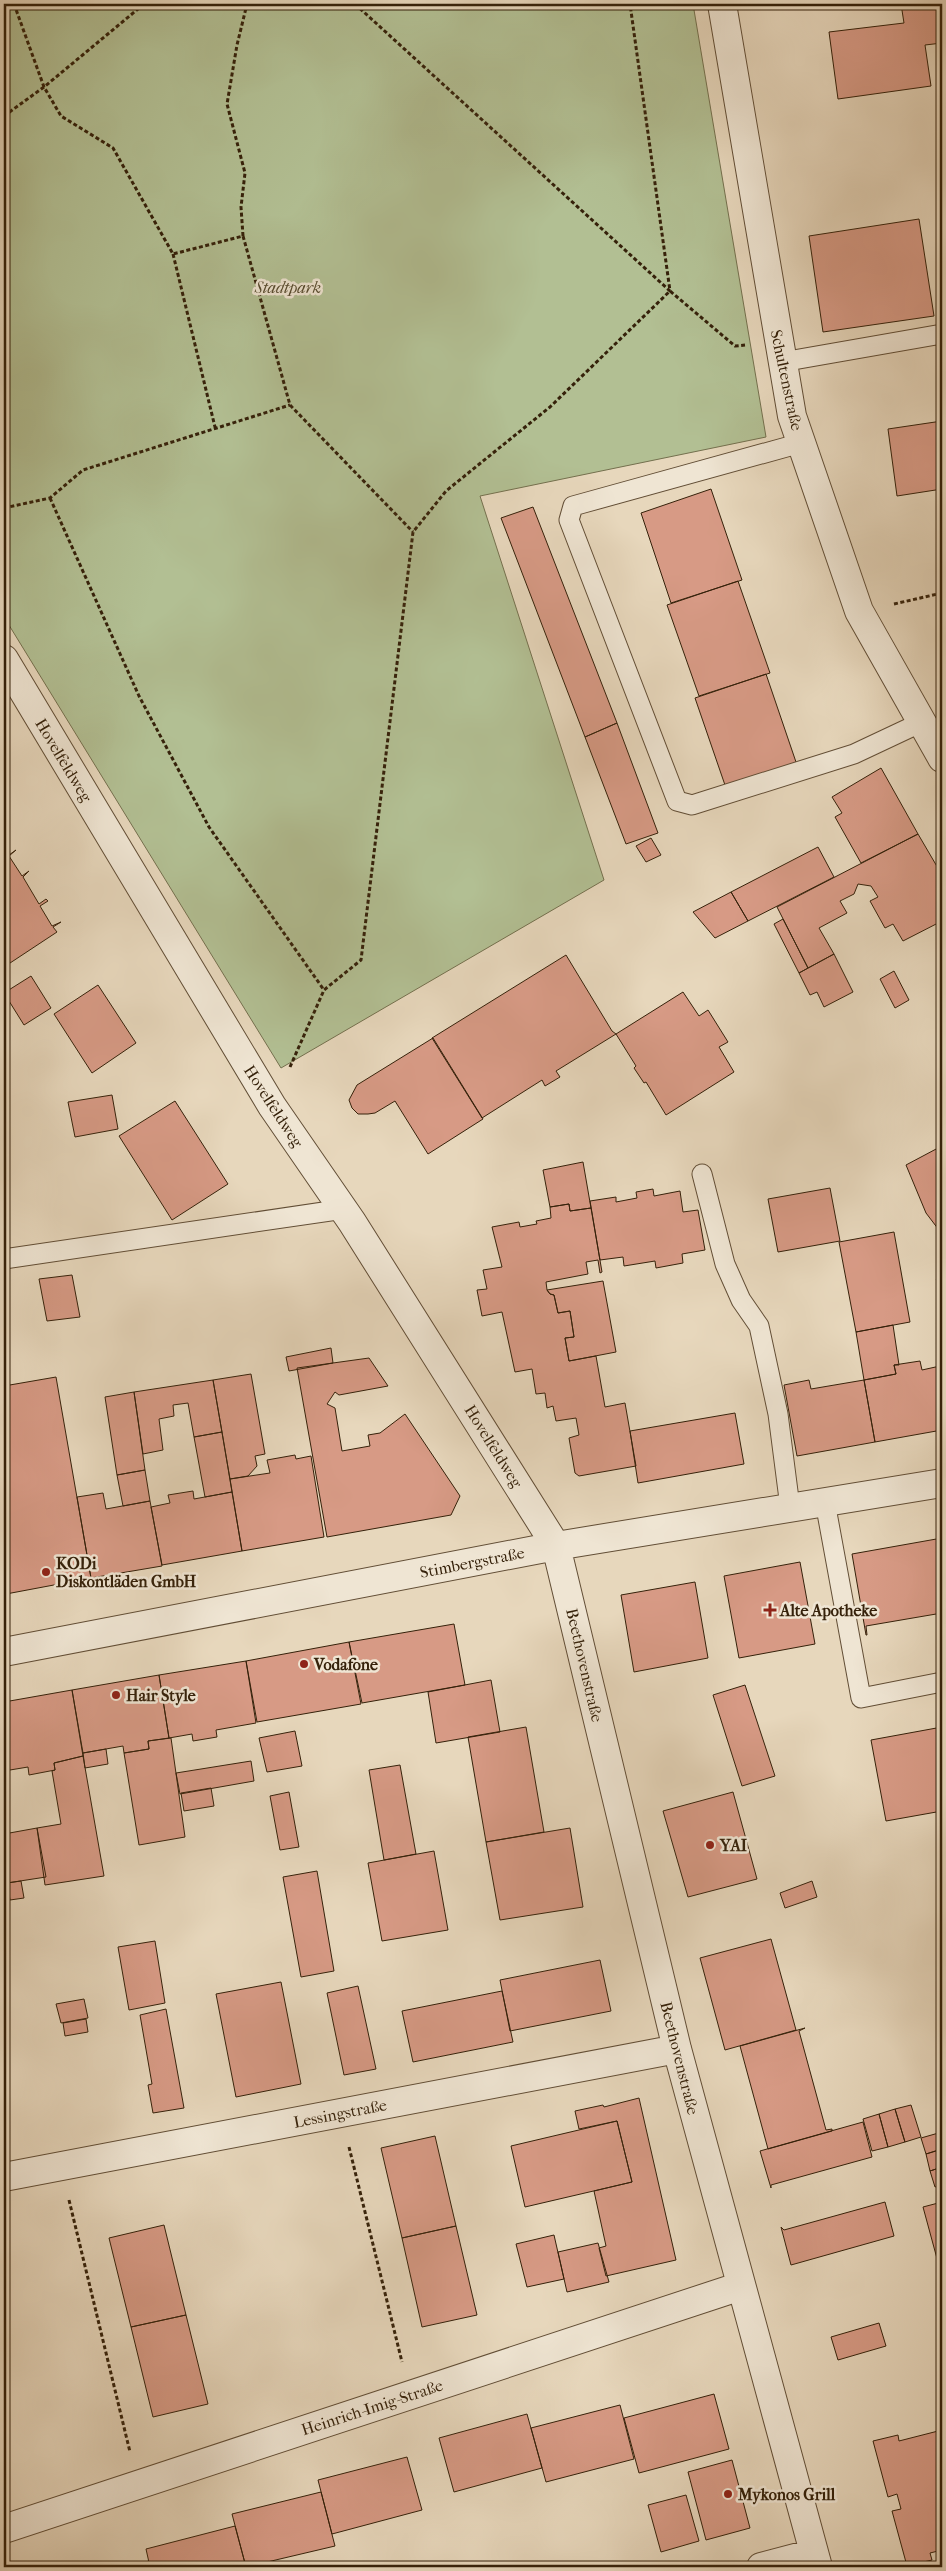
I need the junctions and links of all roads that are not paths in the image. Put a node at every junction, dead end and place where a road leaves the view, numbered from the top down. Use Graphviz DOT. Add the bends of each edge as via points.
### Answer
graph roads {
  1 [pos="722,4"];
  2 [pos="942,334"];
  3 [pos="781,352"];
  4 [pos="801,443"];
  5 [pos="4,659"];
  6 [pos="922,722"];
  7 [pos="942,758"];
  8 [pos="702,1174"];
  9 [pos="344,1209"];
  10 [pos="4,1259"];
  11 [pos="942,1483"];
  12 [pos="825,1502"];
  13 [pos="790,1508"];
  14 [pos="556,1546"];
  15 [pos="4,1652"];
  16 [pos="942,1682"];
  17 [pos="677,2049"];
  18 [pos="4,2177"];
  19 [pos="741,2286"];
  20 [pos="4,2529"];
  21 [pos="816,2560"];
  22 [pos="761,2567"];
  1 -- 3 [label="street, Schultenstraße"];
  2 -- 3 [label="lane"];
  3 -- 4 [label="street, Schultenstraße" via="792,416"];
  4 -- 6 [label="street, Schultenstraße" via="859,611"];
  4 -- 6 [label="lane" via="573,506 569,520 677,801 692,805 854,754"];
  5 -- 9 [label="street, Hovelfeldweg" via="272,1106"];
  6 -- 7 [label="street, Schultenstraße"];
  8 -- 13 [label="lane" via="725,1264 741,1300 758,1326 778,1414"];
  9 -- 10 [label="lane"];
  9 -- 14 [label="street, Hovelfeldweg"];
  11 -- 12 [label="street, Stimbergstraße"];
  12 -- 13 [label="street, Stimbergstraße"];
  12 -- 16 [label="lane" via="861,1698"];
  13 -- 14 [label="street, Stimbergstraße"];
  14 -- 15 [label="street, Stimbergstraße"];
  14 -- 17 [label="street, Beethovenstraße"];
  17 -- 18 [label="street, Lessingstraße"];
  17 -- 19 [label="street, Beethovenstraße"];
  19 -- 20 [label="street, Heinrich-Imig-Straße"];
  19 -- 21 [label="street, Beethovenstraße"];
  21 -- 22 [label="street"];
}
